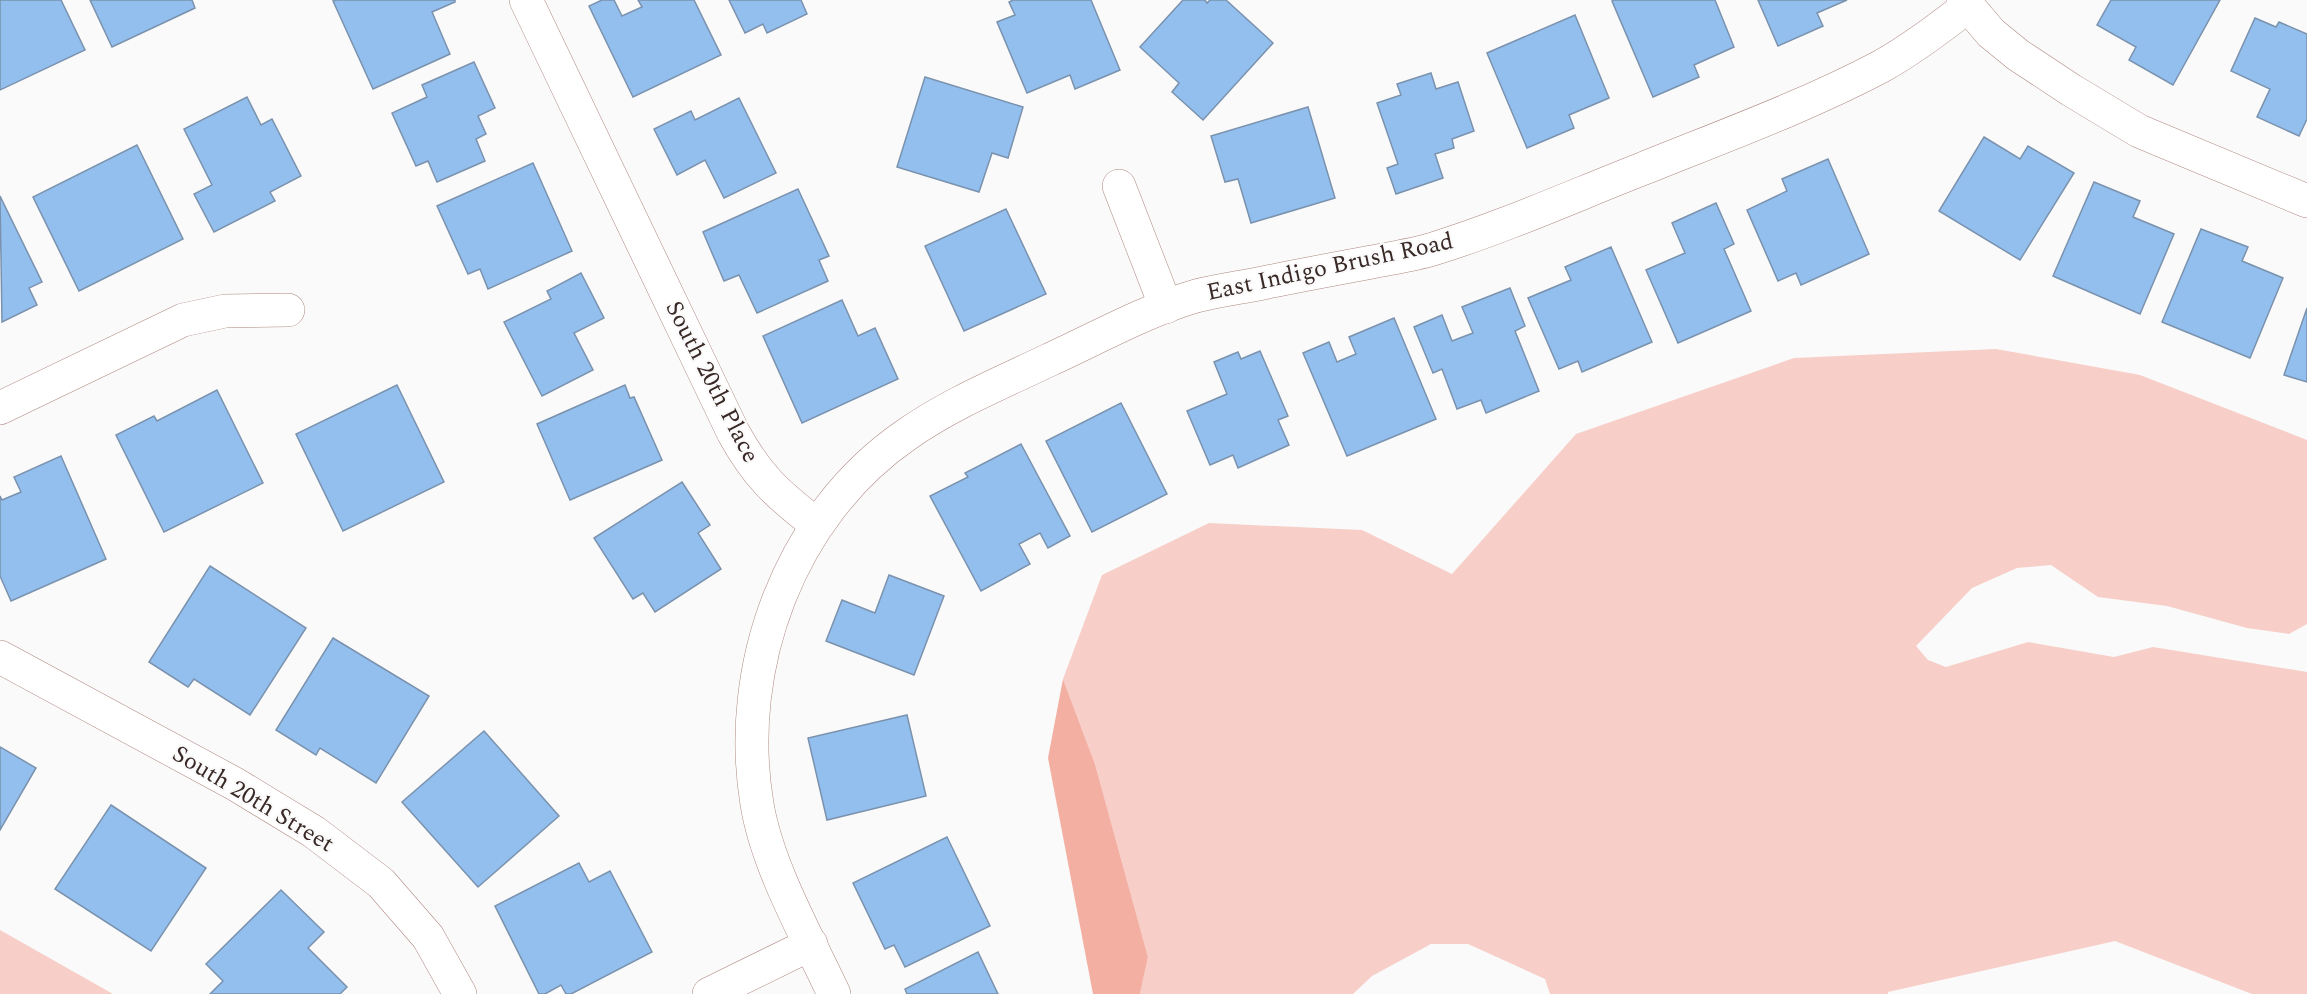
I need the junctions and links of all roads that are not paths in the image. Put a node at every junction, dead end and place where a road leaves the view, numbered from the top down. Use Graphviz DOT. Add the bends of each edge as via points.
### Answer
graph roads {
  1 [pos="526,0"];
  2 [pos="1966,3"];
  3 [pos="1119,186"];
  4 [pos="2307,201"];
  5 [pos="1166,307"];
  6 [pos="288,310"];
  7 [pos="0,408"];
  8 [pos="816,524"];
  9 [pos="0,657"];
  10 [pos="811,944"];
  11 [pos="460,994"];
  12 [pos="709,994"];
  13 [pos="834,994"];
  1 -- 8 [label="street, South 20th Place" via="743,450 763,479"];
  2 -- 4 [label="street" via="1991,33 2018,55 2139,131"];
  2 -- 5 [label="street, East Indigo Brush Road" via="1932,34 1883,66 1699,146 1481,233 1428,250 1197,296"];
  3 -- 5 [label="street"];
  5 -- 8 [label="street, East Indigo Brush Road" via="988,389 904,436 867,467"];
  6 -- 7 [label="street" via="225,311 183,320"];
  8 -- 10 [label="street" via="791,567 765,642 752,732 758,810 780,877"];
  9 -- 11 [label="street, South 20th Street" via="235,784 314,832 381,883 428,937"];
  10 -- 12 [label="street"];
  10 -- 13 [label="street"];
}
